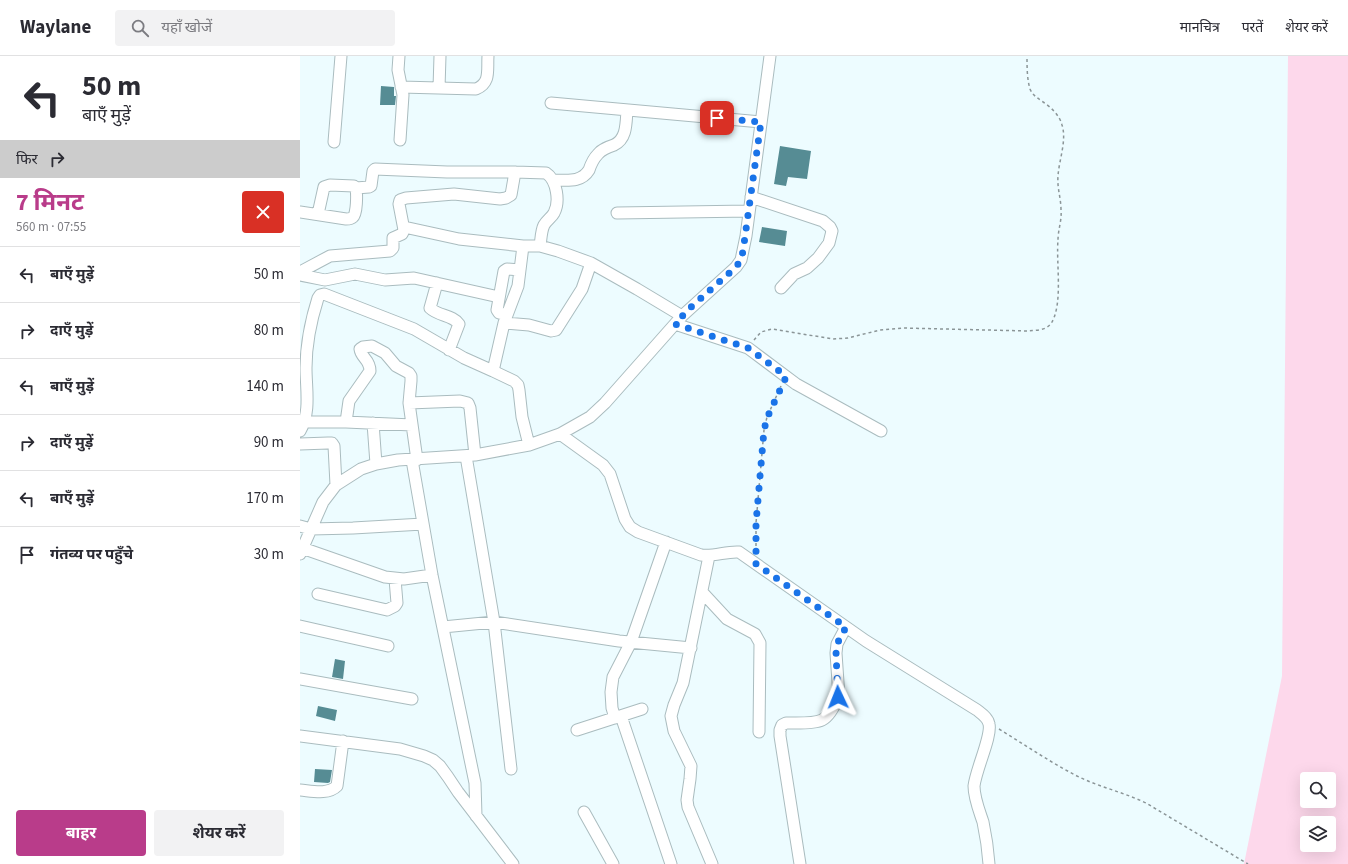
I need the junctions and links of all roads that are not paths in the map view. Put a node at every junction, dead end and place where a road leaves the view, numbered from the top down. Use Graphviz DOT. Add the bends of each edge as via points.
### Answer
graph roads {
  1 [pos="341,56"];
  2 [pos="399,56"];
  3 [pos="440,56"];
  4 [pos="488,56"];
  5 [pos="770,56"];
  6 [pos="401,87"];
  7 [pos="439,88"];
  8 [pos="552,103"];
  9 [pos="627,110"];
  10 [pos="761,122"];
  11 [pos="400,140"];
  12 [pos="334,142"];
  13 [pos="514,172"];
  14 [pos="553,180"];
  15 [pos="356,188"];
  16 [pos="751,197"];
  17 [pos="749,211"];
  18 [pos="300,212"];
  19 [pos="617,213"];
  20 [pos="318,214"];
  21 [pos="404,227"];
  22 [pos="523,246"];
  23 [pos="540,246"];
  24 [pos="591,263"];
  25 [pos="520,270"];
  26 [pos="300,272"];
  27 [pos="300,275"];
  28 [pos="325,280"];
  29 [pos="437,283"];
  30 [pos="781,288"];
  31 [pos="320,295"];
  32 [pos="499,298"];
  33 [pos="505,319"];
  34 [pos="679,320"];
  35 [pos="449,350"];
  36 [pos="494,371"];
  37 [pos="300,376"];
  38 [pos="307,389"];
  39 [pos="409,403"];
  40 [pos="346,422"];
  41 [pos="373,423"];
  42 [pos="302,425"];
  43 [pos="412,425"];
  44 [pos="881,431"];
  45 [pos="560,434"];
  46 [pos="300,444"];
  47 [pos="529,445"];
  48 [pos="470,456"];
  49 [pos="414,460"];
  50 [pos="376,464"];
  51 [pos="336,486"];
  52 [pos="423,524"];
  53 [pos="300,526"];
  54 [pos="311,529"];
  55 [pos="666,542"];
  56 [pos="301,551"];
  57 [pos="709,556"];
  58 [pos="432,575"];
  59 [pos="395,579"];
  60 [pos="702,592"];
  61 [pos="318,594"];
  62 [pos="494,622"];
  63 [pos="300,626"];
  64 [pos="443,627"];
  65 [pos="846,627"];
  66 [pos="631,642"];
  67 [pos="388,646"];
  68 [pos="691,648"];
  69 [pos="300,679"];
  70 [pos="412,699"];
  71 [pos="642,709"];
  72 [pos="618,717"];
  73 [pos="577,730"];
  74 [pos="759,732"];
  75 [pos="300,736"];
  76 [pos="343,741"];
  77 [pos="511,769"];
  78 [pos="300,790"];
  79 [pos="584,812"];
  80 [pos="476,816"];
  81 [pos="513,864"];
  82 [pos="612,864"];
  83 [pos="671,864"];
  84 [pos="712,864"];
  85 [pos="800,864"];
  86 [pos="989,864"];
  1 -- 12 [label="street"];
  2 -- 6 [label="street"];
  3 -- 7 [label="street"];
  4 -- 7 [label="street" via="487,80 483,86 476,89"];
  5 -- 10 [label="street"];
  6 -- 7 [label="street"];
  6 -- 11 [label="street" via="403,95"];
  8 -- 9 [label="street"];
  9 -- 10 [label="street"];
  9 -- 14 [label="street" via="623,137 597,154 582,178"];
  10 -- 16 [label="street"];
  13 -- 14 [label="street" via="546,173"];
  13 -- 15 [label="street" via="375,169 371,186"];
  13 -- 21 [label="street" via="511,195 506,198 454,194 400,200"];
  14 -- 23 [label="street" via="557,196 556,209 544,225"];
  15 -- 20 [label="street" via="330,185 324,188"];
  15 -- 20 [label="street" via="356,212 353,217 346,219"];
  16 -- 17 [label="street"];
  16 -- 30 [label="street" via="823,221 832,231 829,243 818,258 807,268 794,274"];
  17 -- 19 [label="street"];
  17 -- 34 [label="street" via="741,260"];
  18 -- 20 [label="street"];
  21 -- 22 [label="street" via="459,239"];
  21 -- 26 [label="street" via="402,234 394,238 390,251 330,256"];
  22 -- 23 [label="street"];
  22 -- 25 [label="street"];
  23 -- 24 [label="street"];
  24 -- 33 [label="street" via="582,289 556,330 551,331"];
  24 -- 34 [label="street" via="638,289"];
  25 -- 32 [label="street" via="504,271"];
  25 -- 33 [label="street" via="518,286"];
  27 -- 28 [label="street"];
  28 -- 29 [label="street" via="360,274 385,280 414,278"];
  28 -- 31 [label="street"];
  29 -- 32 [label="street"];
  29 -- 35 [label="street" via="430,308 459,324"];
  31 -- 35 [label="street" via="327,295 414,329"];
  31 -- 38 [label="street" via="311,325"];
  32 -- 33 [label="street" via="498,310"];
  33 -- 36 [label="street"];
  34 -- 44 [label="street" via="748,348 786,377"];
  34 -- 45 [label="street" via="605,403 590,417"];
  35 -- 36 [label="street"];
  36 -- 47 [label="street" via="518,385"];
  37 -- 38 [label="street"];
  38 -- 42 [label="street" via="306,414"];
  39 -- 40 [label="street" via="409,372 396,366 385,353 372,346 363,347 360,353 368,360 370,371 349,400"];
  39 -- 43 [label="street"];
  39 -- 48 [label="street" via="468,403"];
  40 -- 41 [label="street"];
  40 -- 42 [label="street"];
  41 -- 43 [label="street"];
  41 -- 50 [label="street"];
  43 -- 49 [label="street"];
  45 -- 47 [label="street"];
  45 -- 55 [label="street" via="607,469 625,520 630,527"];
  46 -- 51 [label="street" via="332,443"];
  47 -- 48 [label="street"];
  48 -- 49 [label="street"];
  48 -- 62 [label="street"];
  49 -- 50 [label="street"];
  49 -- 52 [label="street"];
  50 -- 51 [label="street" via="362,469"];
  51 -- 54 [label="street" via="323,502"];
  52 -- 54 [label="street"];
  52 -- 58 [label="street"];
  53 -- 54 [label="street"];
  54 -- 56 [label="street"];
  55 -- 57 [label="street"];
  55 -- 66 [label="street"];
  56 -- 59 [label="street"];
  57 -- 60 [label="street"];
  57 -- 65 [label="street" via="739,552"];
  58 -- 59 [label="street"];
  58 -- 64 [label="street"];
  59 -- 61 [label="street" via="397,602 387,610"];
  60 -- 68 [label="street"];
  60 -- 74 [label="street" via="726,619 755,634 760,643"];
  62 -- 64 [label="street"];
  62 -- 66 [label="street"];
  62 -- 77 [label="street"];
  63 -- 67 [label="street"];
  64 -- 80 [label="street" via="475,783"];
  65 -- 85 [label="street" via="837,644 836,703 822,720 786,723 780,730"];
  65 -- 86 [label="street" via="977,710 989,723 989,732 974,788 987,839"];
  66 -- 68 [label="street"];
  66 -- 72 [label="street" via="613,677 612,708"];
  68 -- 84 [label="street" via="683,683 672,711 672,724 691,766 688,807"];
  69 -- 70 [label="street"];
  71 -- 72 [label="street"];
  72 -- 73 [label="street"];
  72 -- 83 [label="street"];
  75 -- 76 [label="street"];
  76 -- 78 [label="street" via="337,786 327,792"];
  76 -- 80 [label="street" via="406,751 433,760 448,776"];
  79 -- 82 [label="street"];
  80 -- 81 [label="street"];
}
